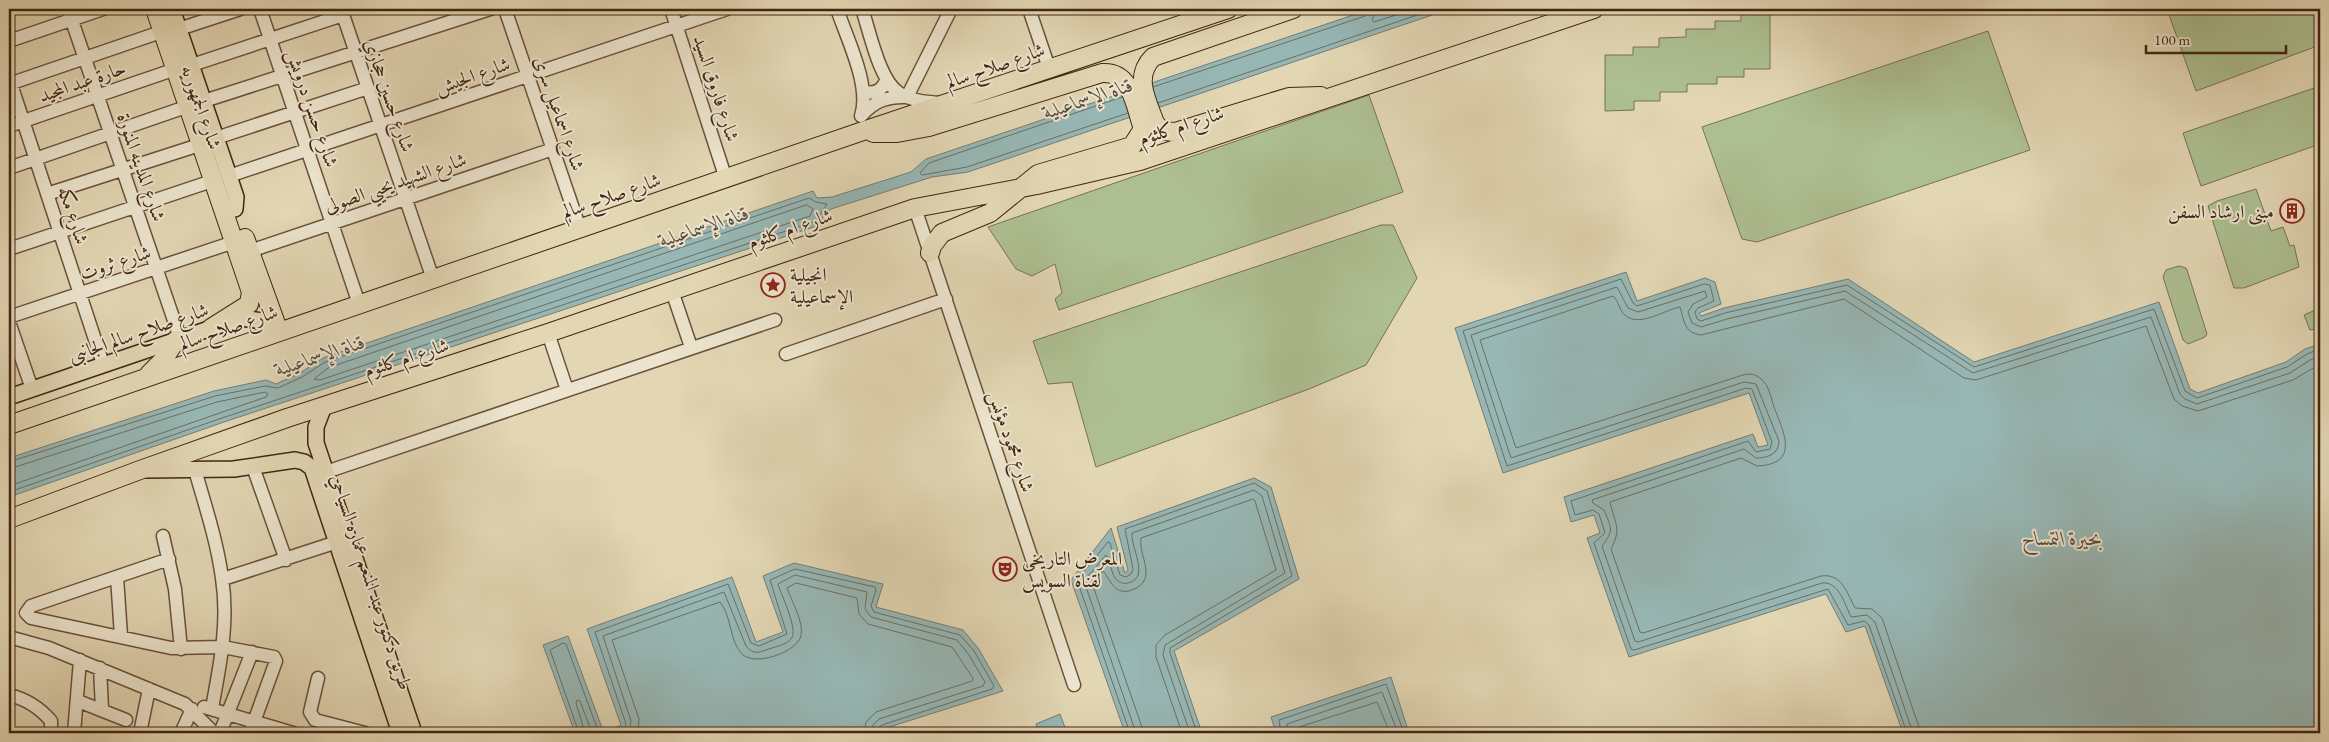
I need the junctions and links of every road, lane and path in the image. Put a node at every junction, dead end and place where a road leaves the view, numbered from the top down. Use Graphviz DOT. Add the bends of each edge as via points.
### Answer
graph roads {
  1 [pos="103,9"];
  2 [pos="147,9"];
  3 [pos="154,9"];
  4 [pos="166,9"];
  5 [pos="172,9"];
  6 [pos="240,9"];
  7 [pos="260,9"];
  8 [pos="490,9"];
  9 [pos="505,9"];
  10 [pos="671,9"];
  11 [pos="727,9"];
  12 [pos="837,9"];
  13 [pos="862,9"];
  14 [pos="951,9"];
  15 [pos="1029,9"];
  16 [pos="1228,9"];
  17 [pos="1294,9"];
  18 [pos="1594,9"];
  19 [pos="342,12"];
  20 [pos="70,14"];
  21 [pos="1195,14"];
  22 [pos="677,26"];
  23 [pos="179,29"];
  24 [pos="155,34"];
  25 [pos="270,39"];
  26 [pos="9,41"];
  27 [pos="356,52"];
  28 [pos="85,58"];
  29 [pos="192,65"];
  30 [pos="1049,68"];
  31 [pos="167,72"];
  32 [pos="282,75"];
  33 [pos="528,76"];
  34 [pos="886,80"];
  35 [pos="9,82"];
  36 [pos="1134,82"];
  37 [pos="368,88"];
  38 [pos="864,91"];
  39 [pos="98,96"];
  40 [pos="907,97"];
  41 [pos="1331,98"];
  42 [pos="204,101"];
  43 [pos="948,104"];
  44 [pos="180,109"];
  45 [pos="294,112"];
  46 [pos="23,121"];
  47 [pos="861,124"];
  48 [pos="9,126"];
  49 [pos="381,126"];
  50 [pos="1149,126"];
  51 [pos="110,133"];
  52 [pos="216,138"];
  53 [pos="193,147"];
  54 [pos="553,149"];
  55 [pos="308,151"];
  56 [pos="36,159"];
  57 [pos="9,168"];
  58 [pos="123,170"];
  59 [pos="229,176"];
  60 [pos="726,179"];
  61 [pos="206,183"];
  62 [pos="1020,189"];
  63 [pos="47,194"];
  64 [pos="405,198"];
  65 [pos="136,207"];
  66 [pos="915,208"];
  67 [pos="230,212"];
  68 [pos="332,223"];
  69 [pos="580,229"];
  70 [pos="60,232"];
  71 [pos="234,242"];
  72 [pos="9,250"];
  73 [pos="250,251"];
  74 [pos="930,253"];
  75 [pos="156,268"];
  76 [pos="433,279"];
  77 [pos="672,291"];
  78 [pos="80,293"];
  79 [pos="946,299"];
  80 [pos="359,304"];
  81 [pos="9,317"];
  82 [pos="775,320"];
  83 [pos="9,322"];
  84 [pos="211,328"];
  85 [pos="279,332"];
  86 [pos="548,333"];
  87 [pos="178,339"];
  88 [pos="691,347"];
  89 [pos="786,354"];
  90 [pos="103,364"];
  91 [pos="142,379"];
  92 [pos="32,389"];
  93 [pos="568,390"];
  94 [pos="9,397"];
  95 [pos="324,406"];
  96 [pos="9,424"];
  97 [pos="253,467"];
  98 [pos="140,470"];
  99 [pos="195,470"];
  100 [pos="326,472"];
  101 [pos="13,516"];
  102 [pos="163,536"];
  103 [pos="337,542"];
  104 [pos="170,559"];
  105 [pos="286,560"];
  106 [pos="116,577"];
  107 [pos="223,579"];
  108 [pos="121,636"];
  109 [pos="9,638"];
  110 [pos="223,647"];
  111 [pos="181,649"];
  112 [pos="252,652"];
  113 [pos="80,660"];
  114 [pos="100,668"];
  115 [pos="318,678"];
  116 [pos="1074,685"];
  117 [pos="149,689"];
  118 [pos="9,692"];
  119 [pos="78,701"];
  120 [pos="191,707"];
  121 [pos="212,708"];
  122 [pos="102,710"];
  123 [pos="228,712"];
  124 [pos="126,720"];
  125 [pos="255,721"];
  126 [pos="51,733"];
  127 [pos="74,733"];
  128 [pos="140,733"];
  129 [pos="181,733"];
  130 [pos="214,733"];
  131 [pos="220,733"];
  132 [pos="250,733"];
  133 [pos="293,733"];
  134 [pos="365,733"];
  135 [pos="410,733"];
  1 -- 20 [label="street"];
  2 -- 24 [label="main road, شارع الجمهوريه"];
  3 -- 67 [label="highway, شارع الجمهوريه"];
  4 -- 67 [label="highway, شارع الجمهوريه"];
  5 -- 23 [label="main road, شارع الجمهوريه"];
  6 -- 23 [label="street"];
  7 -- 25 [label="street, شارع حسن درويش"];
  8 -- 27 [label="street"];
  9 -- 33 [label="street, شارع اسماعيل سرى"];
  10 -- 22 [label="street, شارع فاروق السيد"];
  11 -- 22 [label="street, شارع الجيش"];
  12 -- 38 [label="street"];
  13 -- 34 [label="street"];
  14 -- 40 [label="street"];
  15 -- 30 [label="street"];
  16 -- 21 [label="highway, شارع صلاح سالم"];
  17 -- 36 [label="highway" via="1153,57"];
  18 -- 41 [label="highway, شارع ام كلثوم"];
  19 -- 25 [label="street"];
  19 -- 27 [label="street, شارع حسين حجازي"];
  20 -- 26 [label="street"];
  20 -- 28 [label="street, شارع المدينه المنورة"];
  21 -- 30 [label="highway, شارع صلاح سالم"];
  22 -- 33 [label="street, شارع الجيش"];
  22 -- 60 [label="street, شارع فاروق السيد"];
  23 -- 29 [label="main road, شارع الجمهوريه"];
  24 -- 28 [label="street"];
  24 -- 31 [label="main road, شارع الجمهوريه"];
  25 -- 29 [label="street"];
  25 -- 32 [label="street, شارع حسن درويش"];
  27 -- 32 [label="street"];
  27 -- 37 [label="street, شارع حسين حجازي"];
  28 -- 35 [label="street"];
  28 -- 39 [label="street, شارع المدينه المنورة"];
  29 -- 42 [label="main road, شارع الجمهوريه"];
  30 -- 43 [label="highway, شارع صلاح سالم"];
  31 -- 39 [label="street, حارة عبد المجيد"];
  31 -- 44 [label="main road, شارع الجمهوريه"];
  32 -- 42 [label="street"];
  32 -- 45 [label="street, شارع حسن درويش"];
  33 -- 49 [label="street, شارع الجيش"];
  33 -- 54 [label="street, شارع اسماعيل سرى"];
  34 -- 38 [label="street" via="878,91"];
  34 -- 40 [label="street"];
  35 -- 46 [label="street, شارع مكه"];
  36 -- 47 [label="highway" via="1116,74 1102,73 929,127 897,133"];
  36 -- 50 [label="highway"];
  37 -- 45 [label="street"];
  37 -- 49 [label="street, شارع حسين حجازي"];
  38 -- 47 [label="street"];
  39 -- 46 [label="street, حارة عبد المجيد"];
  39 -- 51 [label="street, شارع المدينه المنورة"];
  40 -- 43 [label="street"];
  40 -- 47 [label="street" via="885,99 872,105"];
  41 -- 50 [label="highway" via="1314,95 1289,97 1175,132"];
  41 -- 62 [label="highway, شارع ام كلثوم" via="1140,161"];
  42 -- 52 [label="main road, شارع الجمهوريه"];
  43 -- 47 [label="highway, شارع صلاح سالم"];
  44 -- 51 [label="street"];
  44 -- 53 [label="main road, شارع الجمهوريه"];
  45 -- 52 [label="street"];
  45 -- 55 [label="street, شارع حسن درويش"];
  46 -- 48 [label="street, حارة عبد المجيد"];
  46 -- 56 [label="street, شارع مكه"];
  47 -- 60 [label="highway, شارع صلاح سالم" via="843,138"];
  49 -- 55 [label="street, شارع الجيش"];
  49 -- 64 [label="street, شارع حسين حجازي"];
  50 -- 62 [label="highway" via="1132,146 1048,170"];
  51 -- 56 [label="street"];
  51 -- 58 [label="street, شارع المدينه المنورة"];
  52 -- 59 [label="main road, شارع الجمهوريه"];
  53 -- 58 [label="street"];
  53 -- 61 [label="main road, شارع الجمهوريه"];
  54 -- 64 [label="street, شارع الشهيد يحيي الصولى"];
  54 -- 69 [label="street, شارع اسماعيل سرى"];
  55 -- 59 [label="street, شارع الجيش"];
  55 -- 68 [label="street, شارع حسن درويش"];
  56 -- 57 [label="street"];
  56 -- 63 [label="street, شارع مكه"];
  58 -- 63 [label="street"];
  58 -- 65 [label="street, شارع المدينه المنورة"];
  59 -- 67 [label="main road, شارع الجمهوريه" via="236,197"];
  60 -- 69 [label="highway, شارع صلاح سالم"];
  61 -- 65 [label="street"];
  61 -- 67 [label="main road, شارع الجمهوريه" via="214,207"];
  62 -- 66 [label="highway, شارع ام كلثوم"];
  62 -- 74 [label="highway" via="990,213 942,233"];
  63 -- 70 [label="street, شارع مكه"];
  64 -- 68 [label="street, شارع الشهيد يحيي الصولى"];
  64 -- 76 [label="street, شارع حسين حجازي"];
  65 -- 70 [label="street"];
  65 -- 75 [label="street, شارع المدينه المنورة"];
  66 -- 74 [label="street, شارع محمود مؤنس"];
  66 -- 77 [label="highway, شارع ام كلثوم"];
  67 -- 71 [label="highway, شارع الجمهوريه"];
  67 -- 73 [label="highway, شارع الجمهوريه"];
  68 -- 73 [label="street, شارع الشهيد يحيي الصولى"];
  68 -- 80 [label="street, شارع حسن درويش"];
  69 -- 76 [label="highway, شارع صلاح سالم"];
  70 -- 72 [label="street"];
  70 -- 78 [label="street, شارع مكه"];
  71 -- 75 [label="street, شارع ثروت"];
  71 -- 84 [label="highway, شارع الجمهوريه" via="251,300"];
  73 -- 85 [label="highway, شارع الجمهوريه"];
  74 -- 79 [label="street, شارع محمود مؤنس"];
  75 -- 78 [label="street, شارع ثروت"];
  75 -- 87 [label="street, شارع المدينه المنورة"];
  76 -- 80 [label="highway, شارع صلاح سالم"];
  77 -- 86 [label="highway, شارع ام كلثوم"];
  77 -- 88 [label="street"];
  78 -- 81 [label="street, شارع ثروت"];
  78 -- 90 [label="street, شارع مكه"];
  79 -- 89 [label="street"];
  79 -- 116 [label="street, شارع محمود مؤنس"];
  80 -- 85 [label="highway, شارع صلاح سالم"];
  82 -- 88 [label="street"];
  83 -- 92 [label="street"];
  84 -- 85 [label="main road, شارع صلاح سالم الجانبى" via="249,318 263,321"];
  84 -- 87 [label="main road, شارع صلاح سالم الجانبى"];
  85 -- 91 [label="highway, شارع صلاح سالم"];
  86 -- 93 [label="street"];
  86 -- 95 [label="highway, شارع ام كلثوم"];
  87 -- 90 [label="main road, شارع صلاح سالم الجانبى"];
  87 -- 91 [label="highway" via="164,359"];
  88 -- 93 [label="street"];
  90 -- 92 [label="main road, شارع صلاح سالم الجانبى"];
  91 -- 96 [label="highway, شارع صلاح سالم"];
  92 -- 94 [label="main road, شارع صلاح سالم الجانبى"];
  93 -- 100 [label="street"];
  95 -- 98 [label="highway, شارع ام كلثوم"];
  95 -- 100 [label="main road, طريق دكتور عبد المنعم عماره السياحي" via="317,420 315,435"];
  97 -- 99 [label="main road, طريق دكتور عبد المنعم عماره السياحي"];
  97 -- 103 [label="main road, طريق دكتور عبد المنعم عماره السياحي" via="295,460 308,464"];
  97 -- 105 [label="street"];
  98 -- 99 [label="main road, طريق دكتور عبد المنعم عماره السياحي"];
  98 -- 101 [label="highway, شارع ام كلثوم"];
  99 -- 107 [label="street"];
  100 -- 135 [label="main road, طريق دكتور عبد المنعم عماره السياحي"];
  102 -- 104 [label="street"];
  103 -- 105 [label="street"];
  103 -- 135 [label="main road, طريق دكتور عبد المنعم عماره السياحي"];
  104 -- 106 [label="street"];
  104 -- 111 [label="street"];
  105 -- 107 [label="street"];
  106 -- 108 [label="street"];
  106 -- 108 [label="street" via="31,606 26,613 31,618"];
  107 -- 110 [label="street"];
  108 -- 111 [label="street"];
  109 -- 113 [label="street" via="38,644"];
  110 -- 111 [label="street"];
  110 -- 112 [label="street"];
  110 -- 121 [label="street"];
  112 -- 123 [label="street"];
  112 -- 125 [label="street" via="276,659"];
  113 -- 114 [label="street"];
  113 -- 119 [label="street"];
  114 -- 117 [label="street"];
  114 -- 122 [label="street"];
  115 -- 134 [label="street" via="311,716 315,720"];
  117 -- 120 [label="street"];
  117 -- 128 [label="street"];
  118 -- 126 [label="street" via="51,721"];
  119 -- 122 [label="street"];
  119 -- 127 [label="street"];
  120 -- 121 [label="street"];
  120 -- 129 [label="street"];
  120 -- 130 [label="street"];
  121 -- 123 [label="street"];
  122 -- 124 [label="street"];
  123 -- 125 [label="street"];
  123 -- 131 [label="street"];
  125 -- 132 [label="street"];
  125 -- 133 [label="street"];
}
